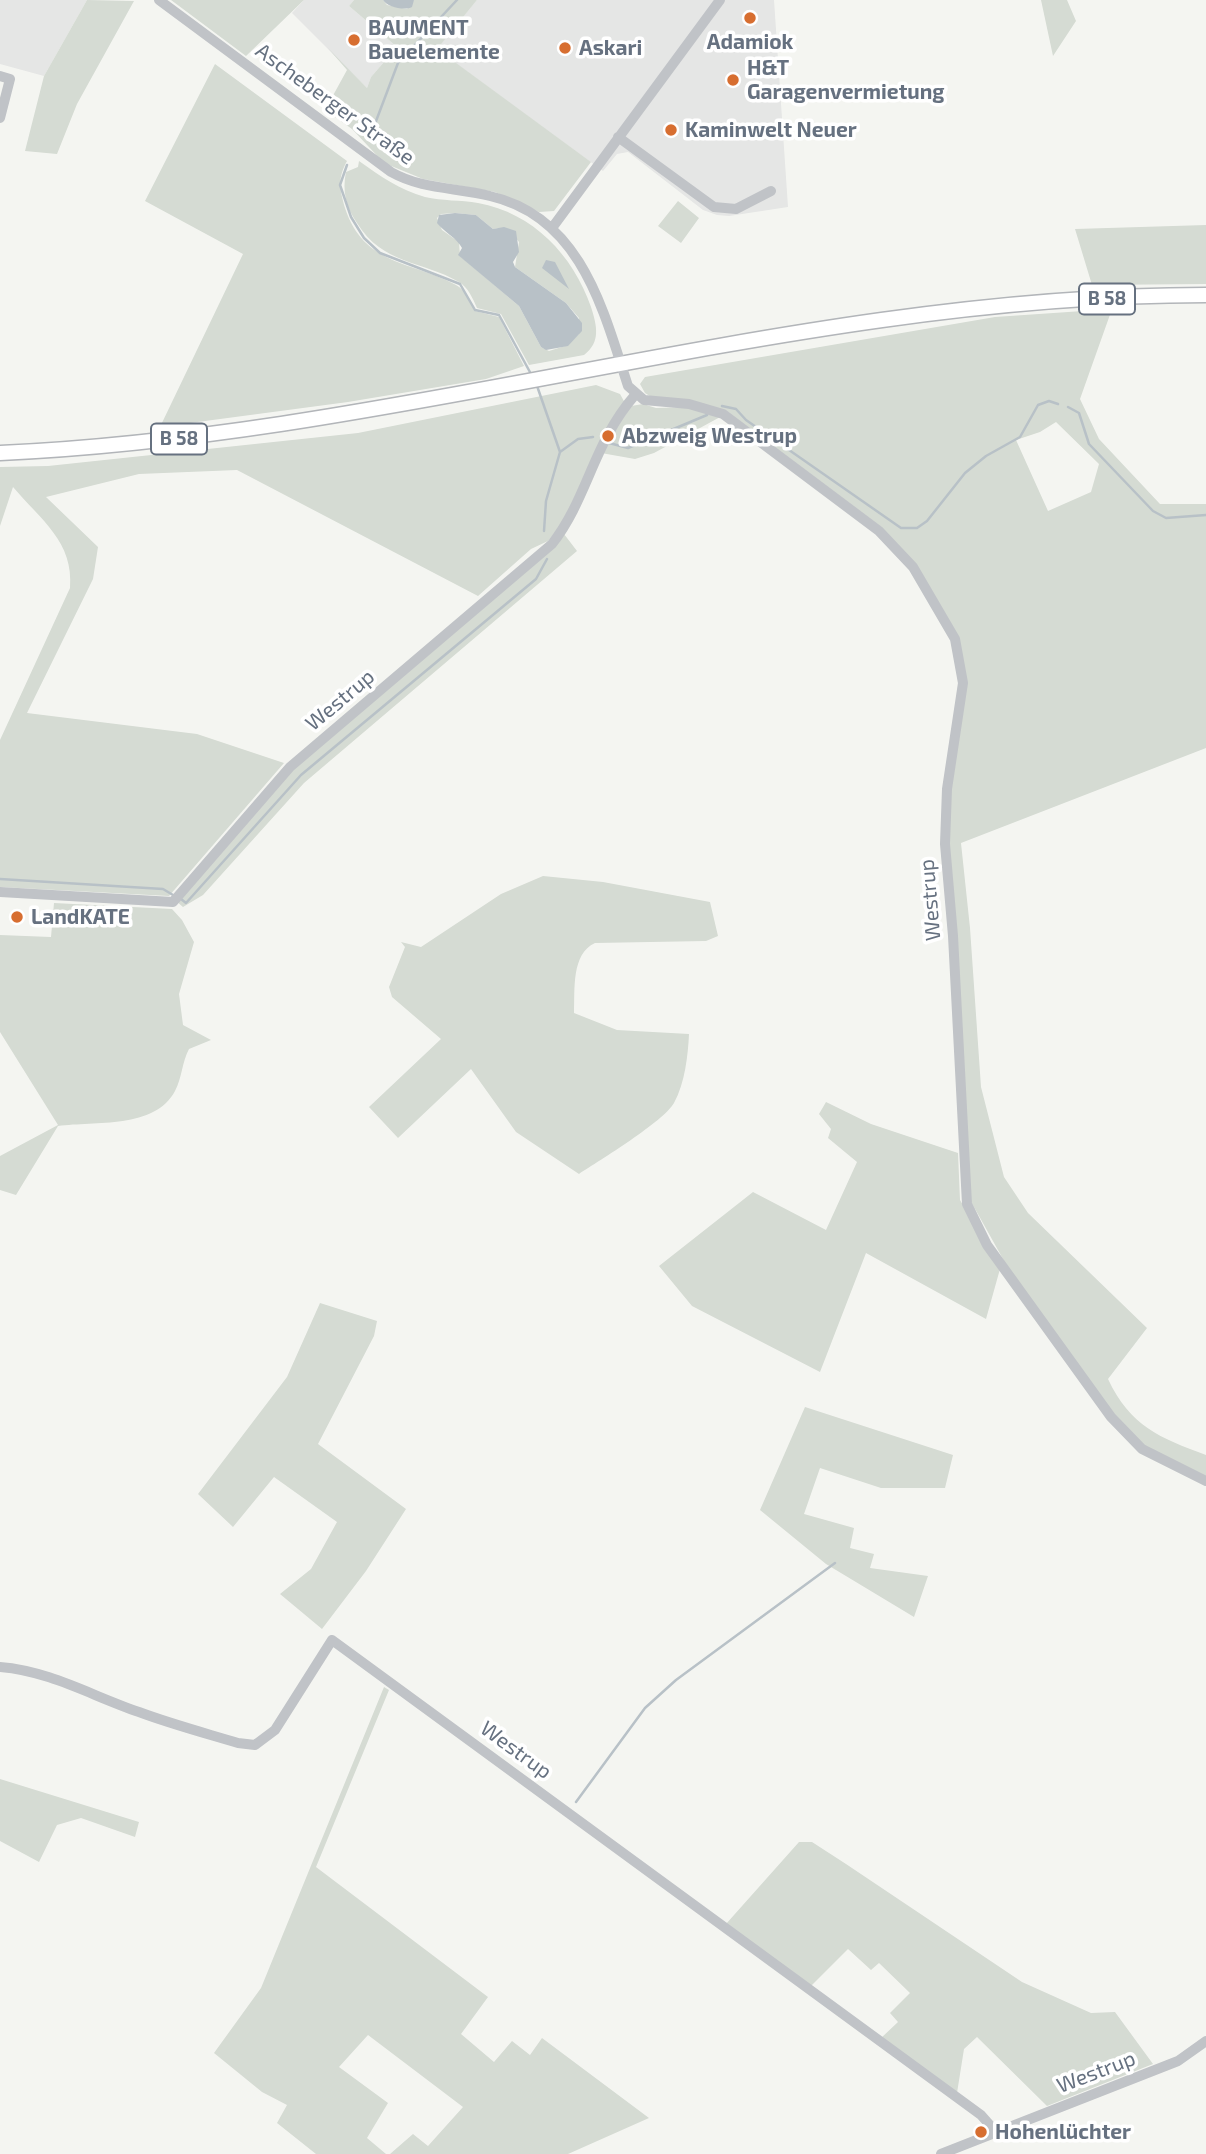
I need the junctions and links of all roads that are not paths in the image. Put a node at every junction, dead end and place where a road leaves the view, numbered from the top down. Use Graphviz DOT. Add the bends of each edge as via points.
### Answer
graph roads {
  1 [pos="159,0"];
  2 [pos="720,0"];
  3 [pos="0,76"];
  4 [pos="0,118"];
  5 [pos="618,137"];
  6 [pos="771,191"];
  7 [pos="552,228"];
  8 [pos="1206,295"];
  9 [pos="621,365"];
  10 [pos="635,395"];
  11 [pos="0,453"];
  12 [pos="0,892"];
  13 [pos="1206,1481"];
  14 [pos="0,1667"];
  15 [pos="1206,2041"];
  16 [pos="996,2132"];
  17 [pos="941,2154"];
  1 -- 7 [label="street, Ascheberger Straße" via="391,172 430,188 503,200"];
  2 -- 5 [label="street"];
  3 -- 4 [label="street" via="10,79"];
  5 -- 6 [label="street" via="714,207 736,209"];
  5 -- 7 [label="street"];
  7 -- 9 [label="street, Ascheberger Straße" via="591,280"];
  8 -- 9 [label="main road, B 58" via="993,307 858,324"];
  9 -- 10 [label="street"];
  9 -- 11 [label="main road, B 58" via="219,435"];
  10 -- 12 [label="street, Westrup" via="605,435 564,529 552,544 290,767 173,902"];
  10 -- 13 [label="street, Westrup" via="723,414 879,531 913,567 955,639 963,683 944,844 967,1205 987,1245 1111,1417 1142,1448"];
  14 -- 16 [label="street, Westrup" via="65,1681 138,1712 255,1745 275,1730 332,1640 981,2115"];
  15 -- 16 [label="street, Westrup" via="1178,2061"];
  16 -- 17 [label="street, Westrup"];
}
